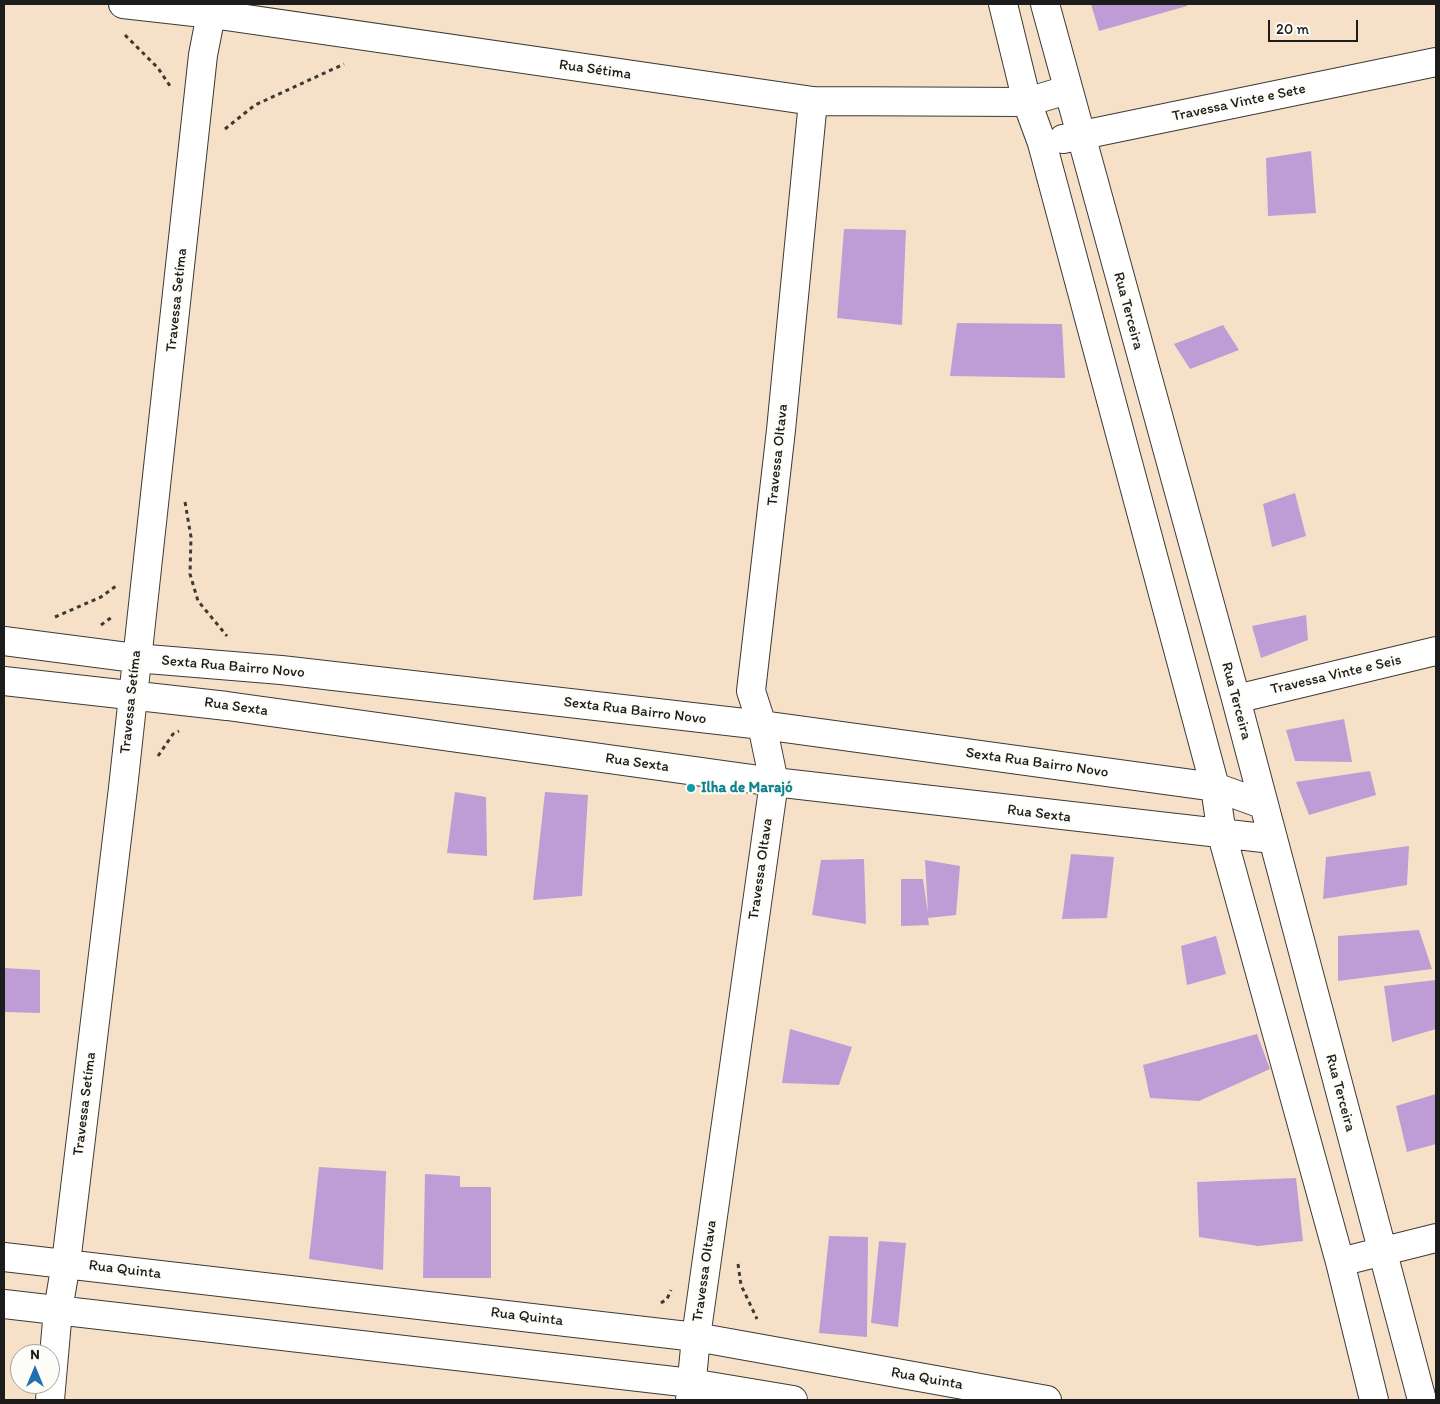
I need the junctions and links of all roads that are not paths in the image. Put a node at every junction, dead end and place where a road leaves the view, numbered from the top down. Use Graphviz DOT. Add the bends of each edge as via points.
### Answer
graph roads {
  1 [pos="1003,4"];
  2 [pos="1045,4"];
  3 [pos="212,9"];
  4 [pos="121,16"];
  5 [pos="1436,62"];
  6 [pos="1067,90"];
  7 [pos="813,101"];
  8 [pos="1027,102"];
  9 [pos="1080,136"];
  10 [pos="1042,143"];
  11 [pos="4,641"];
  12 [pos="1436,651"];
  13 [pos="135,658"];
  14 [pos="4,681"];
  15 [pos="133,694"];
  16 [pos="1236,699"];
  17 [pos="762,725"];
  18 [pos="774,782"];
  19 [pos="1214,787"];
  20 [pos="1262,804"];
  21 [pos="1222,835"];
  22 [pos="1272,839"];
  23 [pos="1436,1238"];
  24 [pos="1383,1251"];
  25 [pos="4,1257"];
  26 [pos="1340,1262"];
  27 [pos="66,1263"];
  28 [pos="4,1304"];
  29 [pos="58,1310"];
  30 [pos="696,1337"];
  31 [pos="690,1392"];
  32 [pos="50,1400"];
  33 [pos="793,1400"];
  34 [pos="1047,1400"];
  35 [pos="1374,1400"];
  36 [pos="1422,1400"];
  1 -- 8 [label="street"];
  2 -- 6 [label="street, Rua Terceira"];
  3 -- 4 [label="street, Rua Sétima"];
  3 -- 7 [label="street, Rua Sétima"];
  3 -- 13 [label="street, Travessa Setíma" via="203,55"];
  5 -- 9 [label="street, Travessa Vinte e Sete"];
  6 -- 8 [label="street, Rua Sétima"];
  6 -- 9 [label="street, Rua Terceira"];
  7 -- 8 [label="street, Rua Sétima"];
  7 -- 17 [label="street, Travessa OItava" via="781,430 751,691"];
  8 -- 10 [label="street"];
  9 -- 10 [label="street, Travessa Vinte e Sete"];
  9 -- 16 [label="street, Rua Terceira"];
  10 -- 19 [label="street"];
  11 -- 13 [label="street, Sexta Rua Bairro Novo"];
  12 -- 16 [label="street, Travessa Vinte e Seis"];
  13 -- 15 [label="street, Travessa Setíma"];
  13 -- 17 [label="street, Sexta Rua Bairro Novo" via="281,670"];
  14 -- 15 [label="street, Rua Sexta"];
  15 -- 18 [label="street, Rua Sexta"];
  15 -- 27 [label="street, Travessa Setíma"];
  16 -- 20 [label="street, Rua Terceira"];
  17 -- 18 [label="street, Travessa OItava"];
  17 -- 19 [label="street, Sexta Rua Bairro Novo"];
  18 -- 21 [label="street, Rua Sexta"];
  18 -- 30 [label="street, Travessa OItava"];
  19 -- 20 [label="street, Sexta Rua Bairro Novo"];
  19 -- 21 [label="street"];
  20 -- 22 [label="street, Rua Terceira"];
  21 -- 22 [label="street, Rua Sexta"];
  21 -- 26 [label="street"];
  22 -- 24 [label="street, Rua Terceira"];
  23 -- 24 [label="street"];
  24 -- 26 [label="street"];
  24 -- 36 [label="street, Rua Terceira"];
  25 -- 27 [label="street, Rua Quinta"];
  26 -- 35 [label="street"];
  27 -- 29 [label="street, Travessa Setíma"];
  27 -- 30 [label="street, Rua Quinta"];
  28 -- 29 [label="street"];
  29 -- 31 [label="street"];
  29 -- 32 [label="street, Travessa Setíma"];
  30 -- 31 [label="street, Travessa OItava"];
  30 -- 34 [label="street, Rua Quinta"];
  31 -- 33 [label="street"];
}
